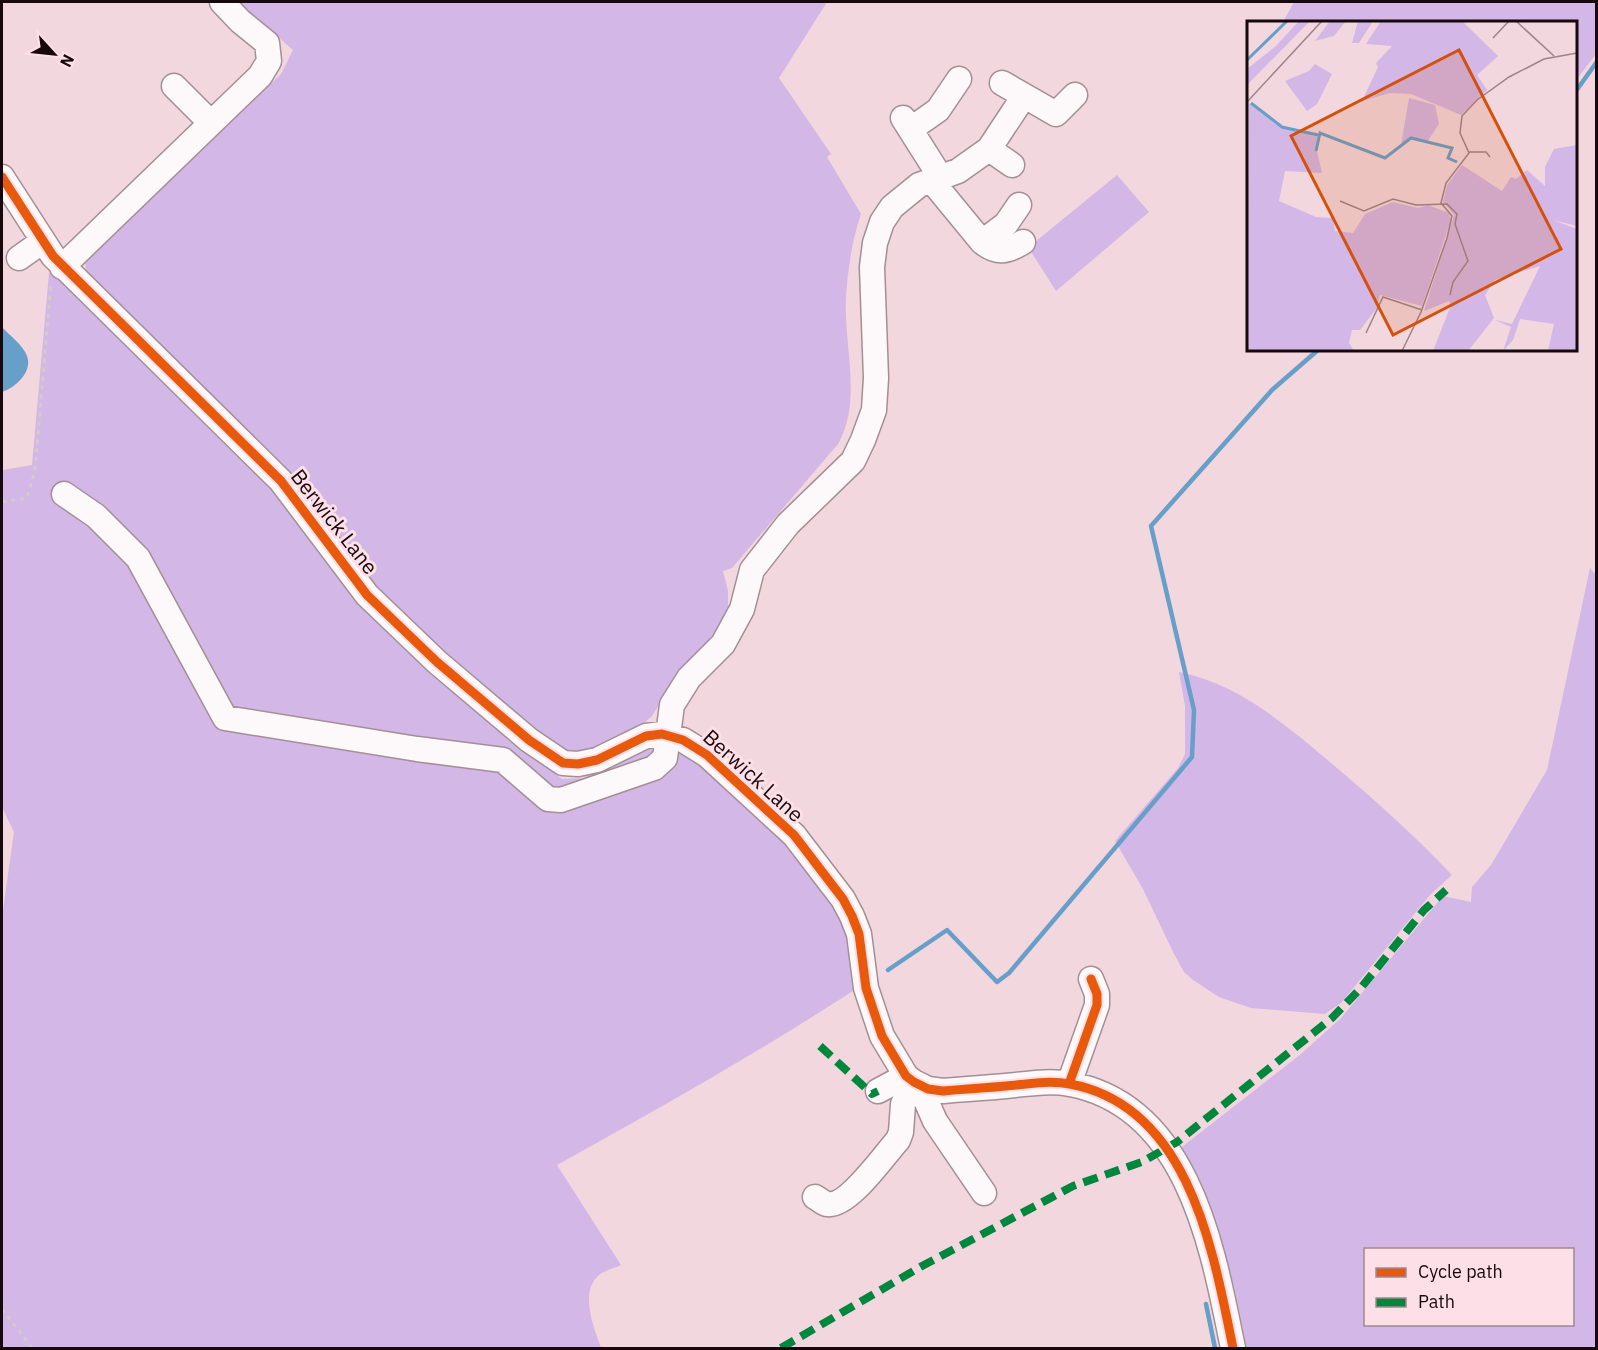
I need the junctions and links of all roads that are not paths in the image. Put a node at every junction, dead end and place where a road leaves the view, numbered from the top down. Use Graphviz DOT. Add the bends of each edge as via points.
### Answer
graph roads {
  1 [pos="222,2"];
  2 [pos="959,80"];
  3 [pos="1002,83"];
  4 [pos="174,86"];
  5 [pos="1075,95"];
  6 [pos="1024,96"];
  7 [pos="212,123"];
  8 [pos="989,150"];
  9 [pos="1012,165"];
  10 [pos="2,177"];
  11 [pos="936,179"];
  12 [pos="1019,205"];
  13 [pos="982,242"];
  14 [pos="1023,242"];
  15 [pos="53,255"];
  16 [pos="19,258"];
  17 [pos="64,494"];
  18 [pos="669,736"];
  19 [pos="1091,979"];
  20 [pos="916,1082"];
  21 [pos="1069,1084"];
  22 [pos="878,1091"];
  23 [pos="984,1193"];
  24 [pos="815,1197"];
  25 [pos="1233,1348"];
  1 -- 7 [label="street" via="267,43 269,60 260,76"];
  2 -- 11 [label="street" via="938,110 907,124"];
  3 -- 6 [label="street"];
  4 -- 7 [label="street"];
  5 -- 6 [label="street" via="1056,114"];
  6 -- 8 [label="street"];
  7 -- 15 [label="street"];
  8 -- 9 [label="street"];
  8 -- 11 [label="street" via="958,171"];
  10 -- 15 [label="street, Berwick Lane"];
  11 -- 13 [label="street"];
  11 -- 18 [label="street" via="919,185 892,207 875,243 874,410 853,461 788,524 752,570 742,609 723,644 689,678 672,705"];
  12 -- 13 [label="street" via="1006,224"];
  13 -- 14 [label="street" via="1006,251"];
  15 -- 16 [label="street"];
  15 -- 18 [label="street, Berwick Lane" via="281,481 367,595 437,662 529,740 562,763 578,764 608,755 646,736"];
  17 -- 18 [label="street" via="96,516 138,558 225,718 503,760 548,799 561,800 654,768 665,758"];
  18 -- 20 [label="street, Berwick Lane" via="707,755 794,836 843,899 859,934 866,988 882,1036"];
  19 -- 21 [label="street" via="1097,1005"];
  20 -- 21 [label="street" via="943,1091"];
  20 -- 22 [label="street"];
  20 -- 23 [label="street" via="935,1121"];
  20 -- 24 [label="street" via="903,1104 898,1140 864,1179 847,1198 836,1203 827,1204"];
  21 -- 25 [label="street" via="1136,1101 1146,1124 1166,1147 1202,1220"];
}
